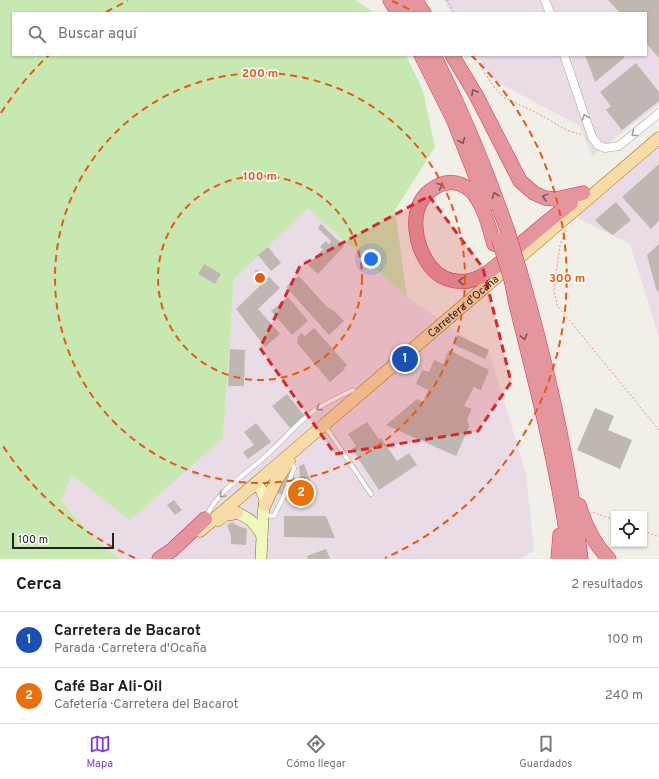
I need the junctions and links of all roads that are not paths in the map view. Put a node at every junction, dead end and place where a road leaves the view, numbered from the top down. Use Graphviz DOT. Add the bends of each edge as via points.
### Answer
graph roads {
  1 [pos="390,0"];
  2 [pos="403,0"];
  3 [pos="415,0"];
  4 [pos="545,0"];
  5 [pos="397,12"];
  6 [pos="410,12"];
  7 [pos="423,12"];
  8 [pos="550,12"];
  9 [pos="422,56"];
  10 [pos="434,56"];
  11 [pos="453,56"];
  12 [pos="564,56"];
  13 [pos="659,113"];
  14 [pos="659,128"];
  15 [pos="659,138"];
  16 [pos="583,193"];
  17 [pos="571,203"];
  18 [pos="501,239"];
  19 [pos="521,299"];
  20 [pos="353,390"];
  21 [pos="344,398"];
  22 [pos="323,425"];
  23 [pos="552,461"];
  24 [pos="254,485"];
  25 [pos="371,494"];
  26 [pos="264,510"];
  27 [pos="237,513"];
  28 [pos="208,516"];
  29 [pos="262,536"];
  30 [pos="193,537"];
  31 [pos="159,559"];
  32 [pos="169,559"];
  33 [pos="261,559"];
  34 [pos="558,559"];
  35 [pos="570,559"];
  36 [pos="581,559"];
  37 [pos="609,559"];
  1 -- 5 [label="highway"];
  2 -- 6 [label="highway"];
  3 -- 7 [label="highway"];
  4 -- 8 [label="street"];
  9 -- 18 [label="highway, one-way" via="454,121"];
  18 -- 10 [label="highway, one-way" via="490,179"];
  16 -- 11 [label="highway, one-way" via="556,199 545,198 534,193 520,181 476,95"];
  13 -- 12 [label="street, one-way" via="619,146 606,148 598,145 592,137"];
  14 -- 16 [label="main road, Carretera d'Ocaña"];
  15 -- 22 [label="main road, Carretera d'Ocaña"];
  16 -- 17 [label="main road, Carretera d'Ocaña"];
  17 -- 18 [label="highway, one-way" via="486,274 468,281 459,281 449,280 437,273 421,252 415,226 421,201 427,193 443,183 462,184 478,200"];
  17 -- 20 [label="main road, Carretera d'Ocaña" via="486,279"];
  18 -- 19 [label="highway, bridge"];
  19 -- 23 [label="highway, one-way"];
  19 -- 36 [label="highway" via="545,367 566,468"];
  19 -- 37 [label="highway" via="543,336 582,516 597,544"];
  20 -- 21 [label="main road, Carretera d'Ocaña"];
  20 -- 28 [label="lane, one-way" via="314,411 286,435 272,451 220,495 208,510"];
  21 -- 24 [label="main road" via="327,417 255,479"];
  21 -- 28 [label="main road, Carretera d'Ocaña"];
  22 -- 24 [label="main road, Carretera d'Ocaña"];
  22 -- 25 [label="lane"];
  22 -- 26 [label="main road" via="281,470"];
  23 -- 34 [label="highway" via="552,480 560,534"];
  23 -- 35 [label="highway" via="558,481"];
  24 -- 26 [label="street" via="263,492 266,500"];
  24 -- 28 [label="main road" via="248,485"];
  24 -- 30 [label="main road, Carretera d'Ocaña"];
  26 -- 27 [label="street"];
  26 -- 29 [label="street"];
  27 -- 29 [label="street" via="246,516 255,524"];
  27 -- 30 [label="main road" via="225,515 203,534"];
  28 -- 31 [label="highway"];
  29 -- 33 [label="street"];
  30 -- 32 [label="highway"];
}
